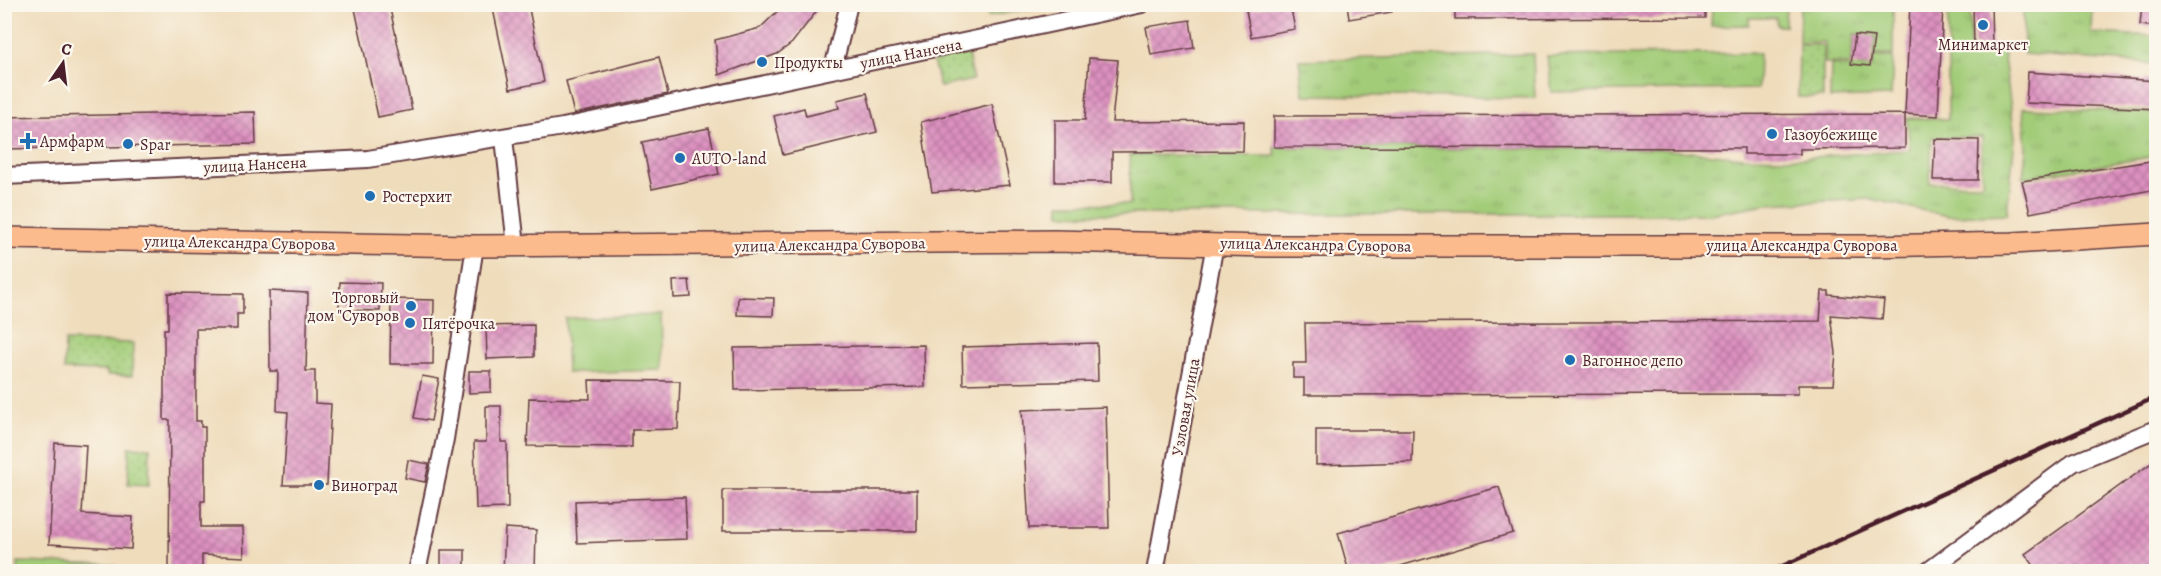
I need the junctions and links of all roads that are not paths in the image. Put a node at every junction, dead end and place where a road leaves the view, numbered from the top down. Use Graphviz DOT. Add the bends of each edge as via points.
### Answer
graph roads {
  1 [pos="849,4"];
  2 [pos="1142,4"];
  3 [pos="833,68"];
  4 [pos="504,138"];
  5 [pos="4,176"];
  6 [pos="2157,234"];
  7 [pos="4,238"];
  8 [pos="1215,244"];
  9 [pos="475,246"];
  10 [pos="516,246"];
  11 [pos="2157,429"];
  12 [pos="417,572"];
  13 [pos="1155,572"];
  14 [pos="1927,572"];
  1 -- 3 [label="street"];
  2 -- 3 [label="street, улица Нансена"];
  3 -- 4 [label="street, улица Нансена"];
  4 -- 5 [label="street, улица Нансена" via="368,159"];
  4 -- 10 [label="street"];
  6 -- 8 [label="main road, улица Александра Суворова" via="1870,246"];
  7 -- 9 [label="main road, улица Александра Суворова"];
  8 -- 10 [label="main road, улица Александра Суворова" via="1054,241"];
  8 -- 13 [label="street, Узловая улица"];
  9 -- 10 [label="main road, улица Александра Суворова"];
  9 -- 12 [label="street" via="446,439"];
  11 -- 14 [label="street" via="2073,463"];
}
